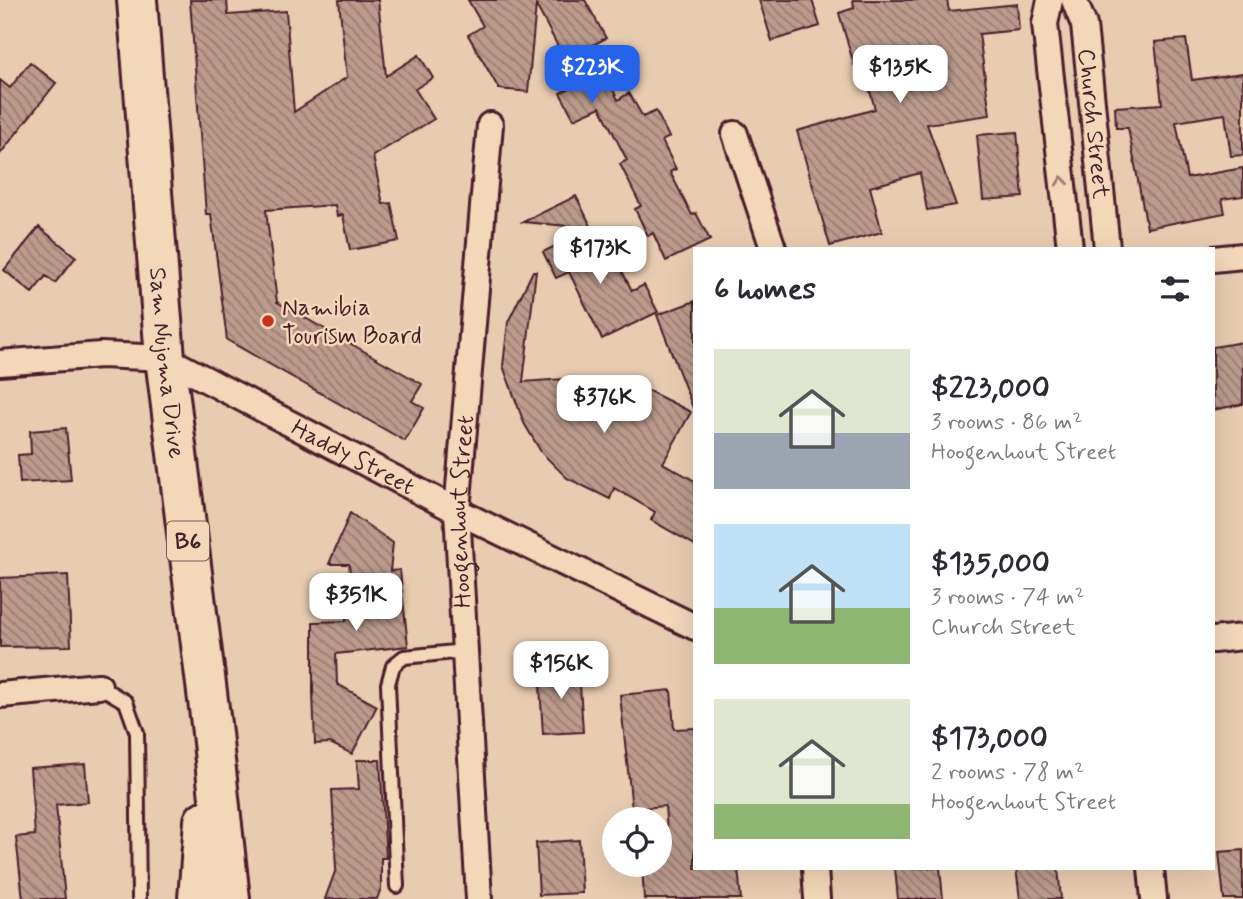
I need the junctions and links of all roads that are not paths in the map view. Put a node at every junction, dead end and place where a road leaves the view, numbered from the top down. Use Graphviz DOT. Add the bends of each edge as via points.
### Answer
graph roads {
  1 [pos="137,0"];
  2 [pos="1050,0"];
  3 [pos="1074,0"];
  4 [pos="490,125"];
  5 [pos="735,134"];
  6 [pos="774,247"];
  7 [pos="1070,247"];
  8 [pos="1107,247"];
  9 [pos="1243,256"];
  10 [pos="1215,259"];
  11 [pos="165,358"];
  12 [pos="0,363"];
  13 [pos="457,511"];
  14 [pos="693,625"];
  15 [pos="1243,637"];
  16 [pos="1215,640"];
  17 [pos="465,651"];
  18 [pos="99,686"];
  19 [pos="0,695"];
  20 [pos="211,724"];
  21 [pos="815,870"];
  22 [pos="1151,870"];
  23 [pos="397,886"];
  24 [pos="139,899"];
  25 [pos="198,899"];
  26 [pos="230,899"];
  27 [pos="479,899"];
  28 [pos="817,899"];
  29 [pos="1154,899"];
  1 -- 11 [label="highway, Sam Nujoma Drive / B6"];
  7 -- 2 [label="street, Church Street, one-way" via="1045,24"];
  3 -- 8 [label="street, Church Street" via="1084,25"];
  4 -- 13 [label="street, Hoogenhout Street"];
  5 -- 6 [label="street"];
  9 -- 10 [label="street"];
  11 -- 12 [label="street" via="101,355"];
  11 -- 13 [label="street, Haddy Street"];
  11 -- 20 [label="highway, Sam Nujoma Drive / B6"];
  13 -- 14 [label="street, Haddy Street"];
  13 -- 17 [label="street, Hoogenhout Street"];
  15 -- 16 [label="street"];
  17 -- 23 [label="lane" via="404,656 393,666 388,684"];
  17 -- 27 [label="street, Hoogenhout Street"];
  18 -- 19 [label="street"];
  18 -- 24 [label="lane" via="126,702 137,733"];
  20 -- 25 [label="highway, Sam Nujoma Drive / B6"];
  20 -- 26 [label="highway, Sam Nujoma Drive / B6"];
  21 -- 28 [label="street"];
  22 -- 29 [label="street"];
}
